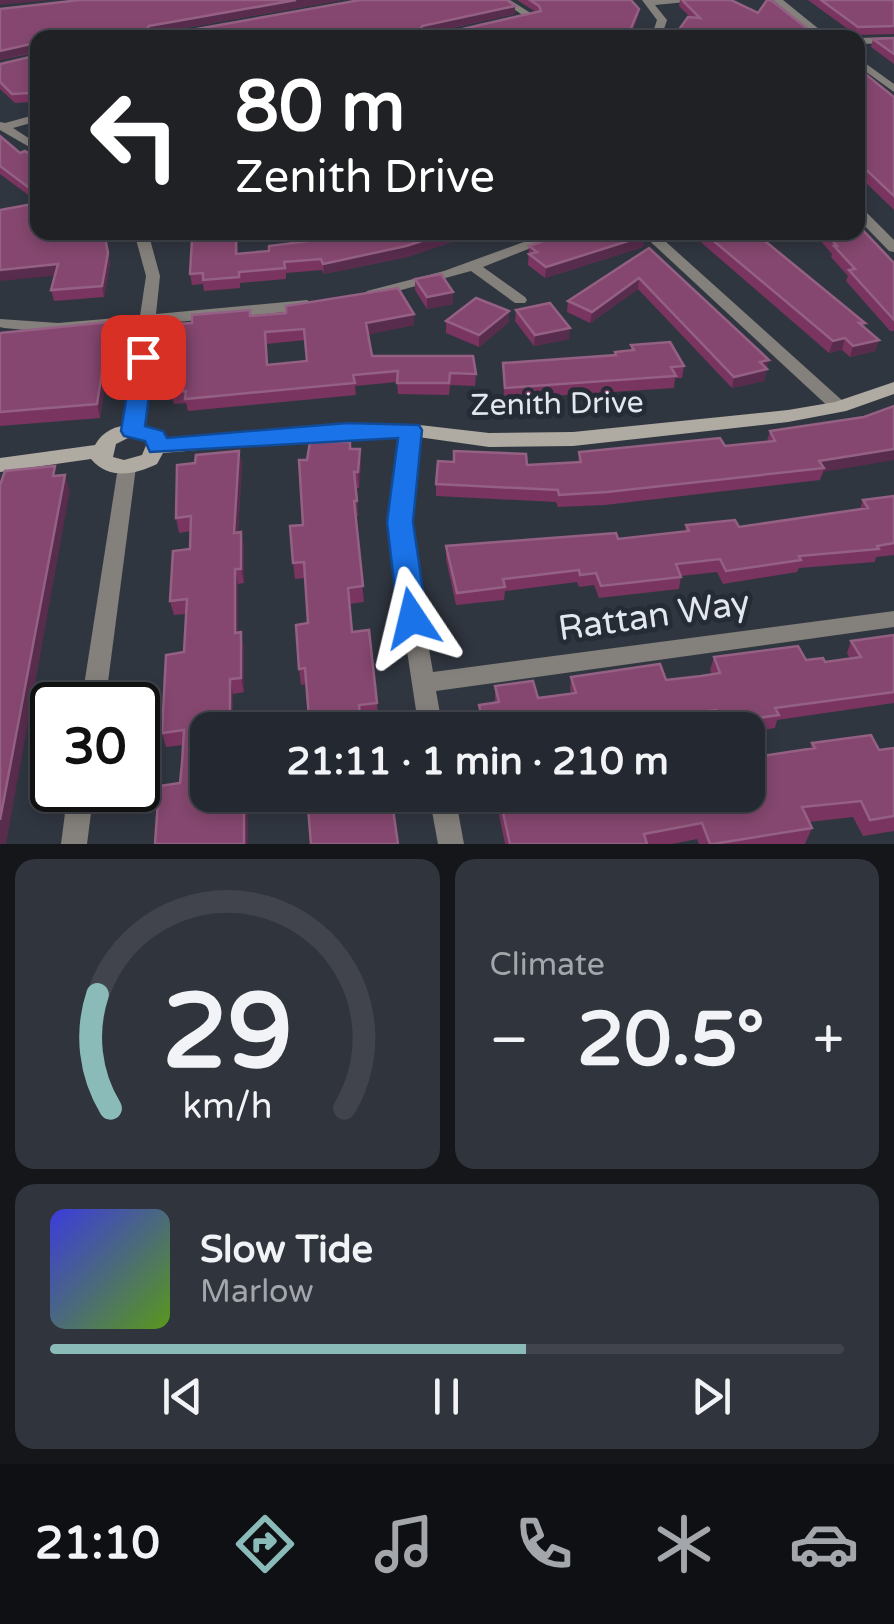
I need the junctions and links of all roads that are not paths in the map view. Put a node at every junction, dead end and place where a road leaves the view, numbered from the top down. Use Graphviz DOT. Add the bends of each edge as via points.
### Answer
graph roads {
  1 [pos="504,0"];
  2 [pos="703,0"];
  3 [pos="778,0"];
  4 [pos="648,2"];
  5 [pos="497,24"];
  6 [pos="659,30"];
  7 [pos="816,30"];
  8 [pos="894,40"];
  9 [pos="865,41"];
  10 [pos="865,67"];
  11 [pos="894,90"];
  12 [pos="30,119"];
  13 [pos="2,126"];
  14 [pos="30,144"];
  15 [pos="865,219"];
  16 [pos="143,240"];
  17 [pos="543,240"];
  18 [pos="655,240"];
  19 [pos="894,248"];
  20 [pos="473,266"];
  21 [pos="354,298"];
  22 [pos="520,300"];
  23 [pos="319,303"];
  24 [pos="148,321"];
  25 [pos="4,322"];
  26 [pos="894,388"];
  27 [pos="839,406"];
  28 [pos="410,430"];
  29 [pos="132,431"];
  30 [pos="158,446"];
  31 [pos="100,451"];
  32 [pos="0,465"];
  33 [pos="127,467"];
  34 [pos="894,619"];
  35 [pos="96,682"];
  36 [pos="424,683"];
  37 [pos="429,712"];
  38 [pos="78,812"];
  39 [pos="445,812"];
  40 [pos="74,844"];
  41 [pos="451,844"];
  1 -- 5 [label="street" via="532,17"];
  2 -- 4 [label="street"];
  3 -- 7 [label="street"];
  4 -- 6 [label="street" via="662,20"];
  8 -- 9 [label="street"];
  10 -- 11 [label="street"];
  12 -- 13 [label="street"];
  13 -- 14 [label="street"];
  15 -- 19 [label="street"];
  16 -- 24 [label="street" via="153,276"];
  17 -- 20 [label="street"];
  18 -- 27 [label="street"];
  20 -- 21 [label="street"];
  20 -- 22 [label="street"];
  23 -- 24 [label="street"];
  24 -- 25 [label="street" via="58,328"];
  24 -- 29 [label="street"];
  26 -- 27 [label="street, Zenith Drive"];
  27 -- 28 [label="street, Zenith Drive" via="573,440 489,440"];
  28 -- 30 [label="street, Zenith Drive"];
  28 -- 36 [label="street" via="400,522"];
  29 -- 30 [label="street" via="154,436"];
  29 -- 31 [label="street" via="108,440"];
  30 -- 33 [label="street" via="150,459"];
  31 -- 32 [label="street"];
  31 -- 33 [label="street" via="104,462"];
  33 -- 35 [label="street"];
  34 -- 36 [label="street, Rattan Way"];
  36 -- 37 [label="street"];
  38 -- 40 [label="street"];
  39 -- 41 [label="street"];
}
